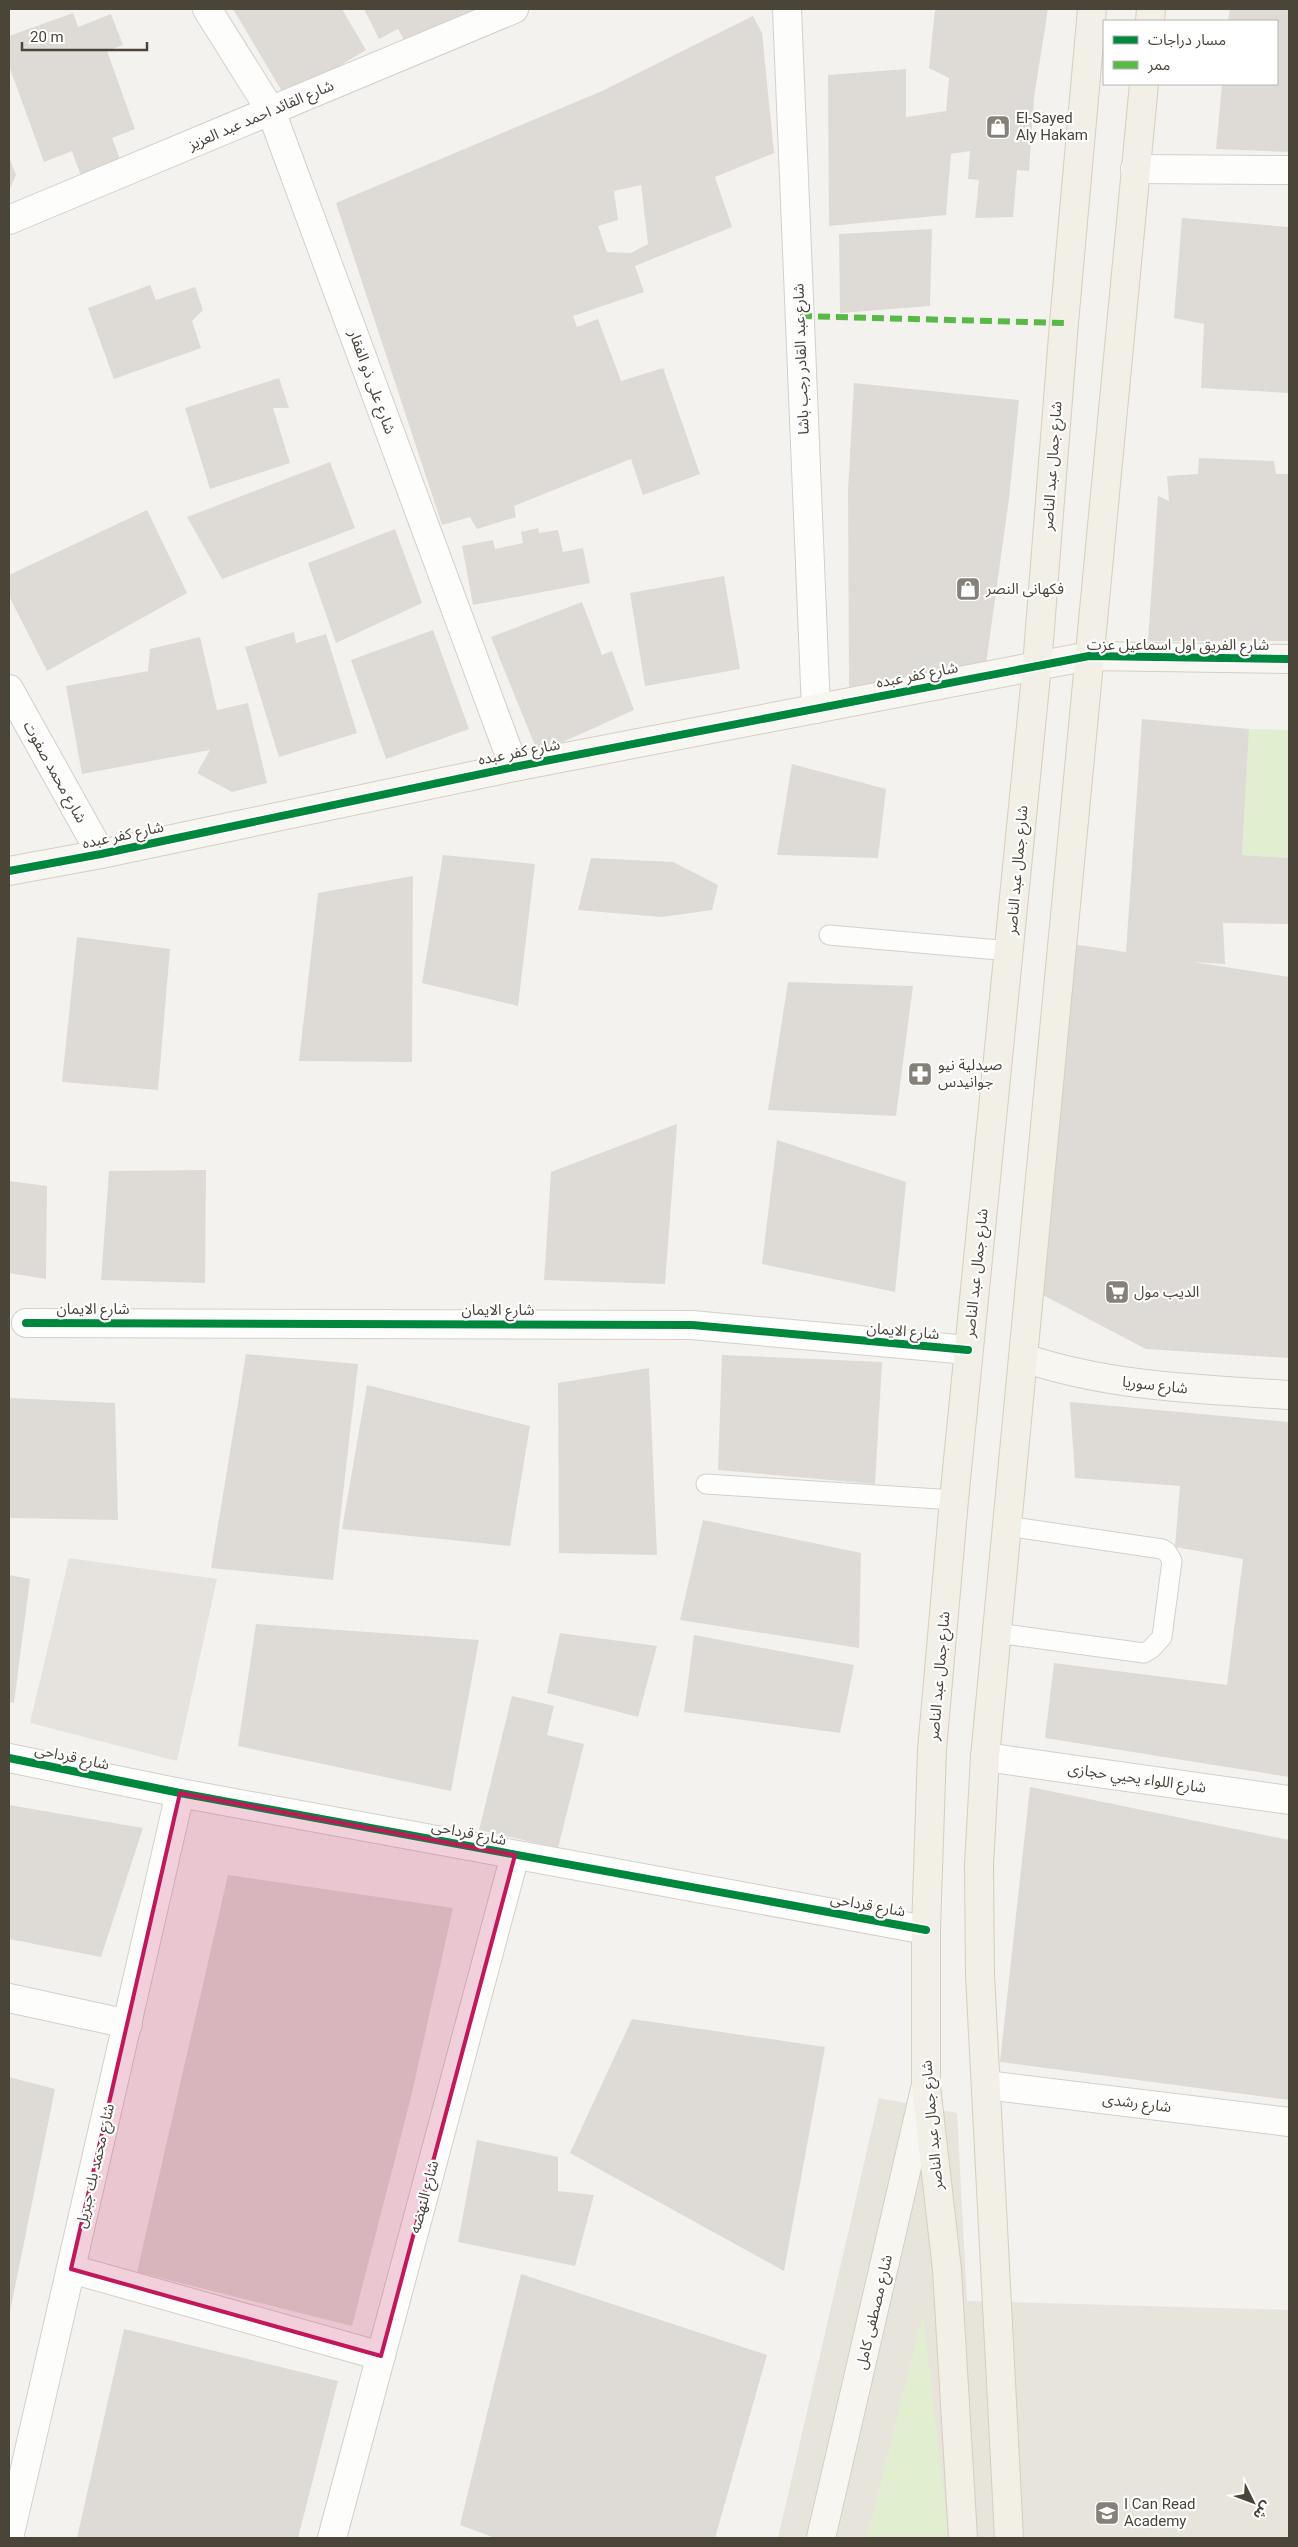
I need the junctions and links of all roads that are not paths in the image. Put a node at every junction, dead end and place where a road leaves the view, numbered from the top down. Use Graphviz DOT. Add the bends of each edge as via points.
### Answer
graph roads {
  1 [pos="207,9"];
  2 [pos="514,9"];
  3 [pos="787,9"];
  4 [pos="1092,9"];
  5 [pos="1144,85"];
  6 [pos="271,111"];
  7 [pos="1136,169"];
  8 [pos="1289,170"];
  9 [pos="9,220"];
  10 [pos="1089,656"];
  11 [pos="1289,659"];
  12 [pos="1037,666"];
  13 [pos="9,689"];
  14 [pos="816,709"];
  15 [pos="514,767"];
  16 [pos="101,854"];
  17 [pos="9,871"];
  18 [pos="829,935"];
  19 [pos="1010,951"];
  20 [pos="26,1323"];
  21 [pos="968,1350"];
  22 [pos="1024,1358"];
  23 [pos="1289,1395"];
  24 [pos="706,1484"];
  25 [pos="954,1500"];
  26 [pos="1007,1526"];
  27 [pos="997,1633"];
  28 [pos="985,1756"];
  29 [pos="9,1758"];
  30 [pos="180,1793"];
  31 [pos="1289,1800"];
  32 [pos="515,1855"];
  33 [pos="926,1930"];
  34 [pos="9,1998"];
  35 [pos="128,2024"];
  36 [pos="986,2085"];
  37 [pos="926,2086"];
  38 [pos="1289,2122"];
  39 [pos="71,2269"];
  40 [pos="381,2356"];
  41 [pos="9,2538"];
  42 [pos="332,2538"];
  43 [pos="821,2538"];
  44 [pos="964,2538"];
  45 [pos="1010,2538"];
  1 -- 6 [label="street, شارع على ذو الفقار"];
  2 -- 6 [label="street, شارع القائد احمد عبد العزيز"];
  3 -- 14 [label="street, شارع عبد القادر رجب باشا"];
  4 -- 12 [label="main road, شارع جمال عبد الناصر"];
  5 -- 7 [label="main road"];
  6 -- 9 [label="street, شارع القائد احمد عبد العزيز"];
  6 -- 15 [label="street, شارع على ذو الفقار"];
  7 -- 8 [label="street"];
  7 -- 10 [label="main road"];
  10 -- 11 [label="street, شارع الفريق اول اسماعيل عزت"];
  10 -- 12 [label="street, شارع الفريق اول اسماعيل عزت"];
  10 -- 22 [label="main road"];
  12 -- 14 [label="street, شارع كفر عبده"];
  12 -- 19 [label="main road, شارع جمال عبد الناصر"];
  13 -- 16 [label="street, شارع محمد صفوت"];
  14 -- 15 [label="street, شارع كفر عبده"];
  15 -- 16 [label="street, شارع كفر عبده"];
  16 -- 17 [label="street, شارع كفر عبده"];
  18 -- 19 [label="lane"];
  19 -- 21 [label="main road, شارع جمال عبد الناصر"];
  20 -- 21 [label="street, شارع الايمان" via="692,1325"];
  21 -- 25 [label="main road, شارع جمال عبد الناصر"];
  22 -- 23 [label="street, شارع سوريا" via="1055,1369 1166,1388"];
  22 -- 26 [label="main road"];
  24 -- 25 [label="lane"];
  25 -- 33 [label="main road, شارع جمال عبد الناصر" via="932,1750"];
  26 -- 27 [label="main road"];
  26 -- 27 [label="lane" via="1162,1549 1172,1561 1162,1637 1144,1653"];
  27 -- 28 [label="main road"];
  28 -- 31 [label="street, شارع اللواء يحيي حجازى"];
  28 -- 36 [label="main road" via="979,1875"];
  29 -- 30 [label="street, شارع قرداحى"];
  30 -- 32 [label="street, شارع قرداحى"];
  30 -- 35 [label="street, شارع محمد بك جبريل"];
  32 -- 33 [label="street, شارع قرداحى"];
  32 -- 40 [label="street, شارع النهضه"];
  33 -- 37 [label="main road, شارع جمال عبد الناصر"];
  34 -- 35 [label="street"];
  35 -- 39 [label="street, شارع محمد بك جبريل"];
  36 -- 38 [label="street, شارع رشدى"];
  36 -- 45 [label="main road"];
  37 -- 43 [label="street, شارع مصطفى كامل"];
  37 -- 44 [label="main road, شارع جمال عبد الناصر" via="947,2270"];
  39 -- 40 [label="street"];
  39 -- 41 [label="street, شارع محمد بك جبريل"];
  40 -- 42 [label="street, شارع النهضه"];
}
